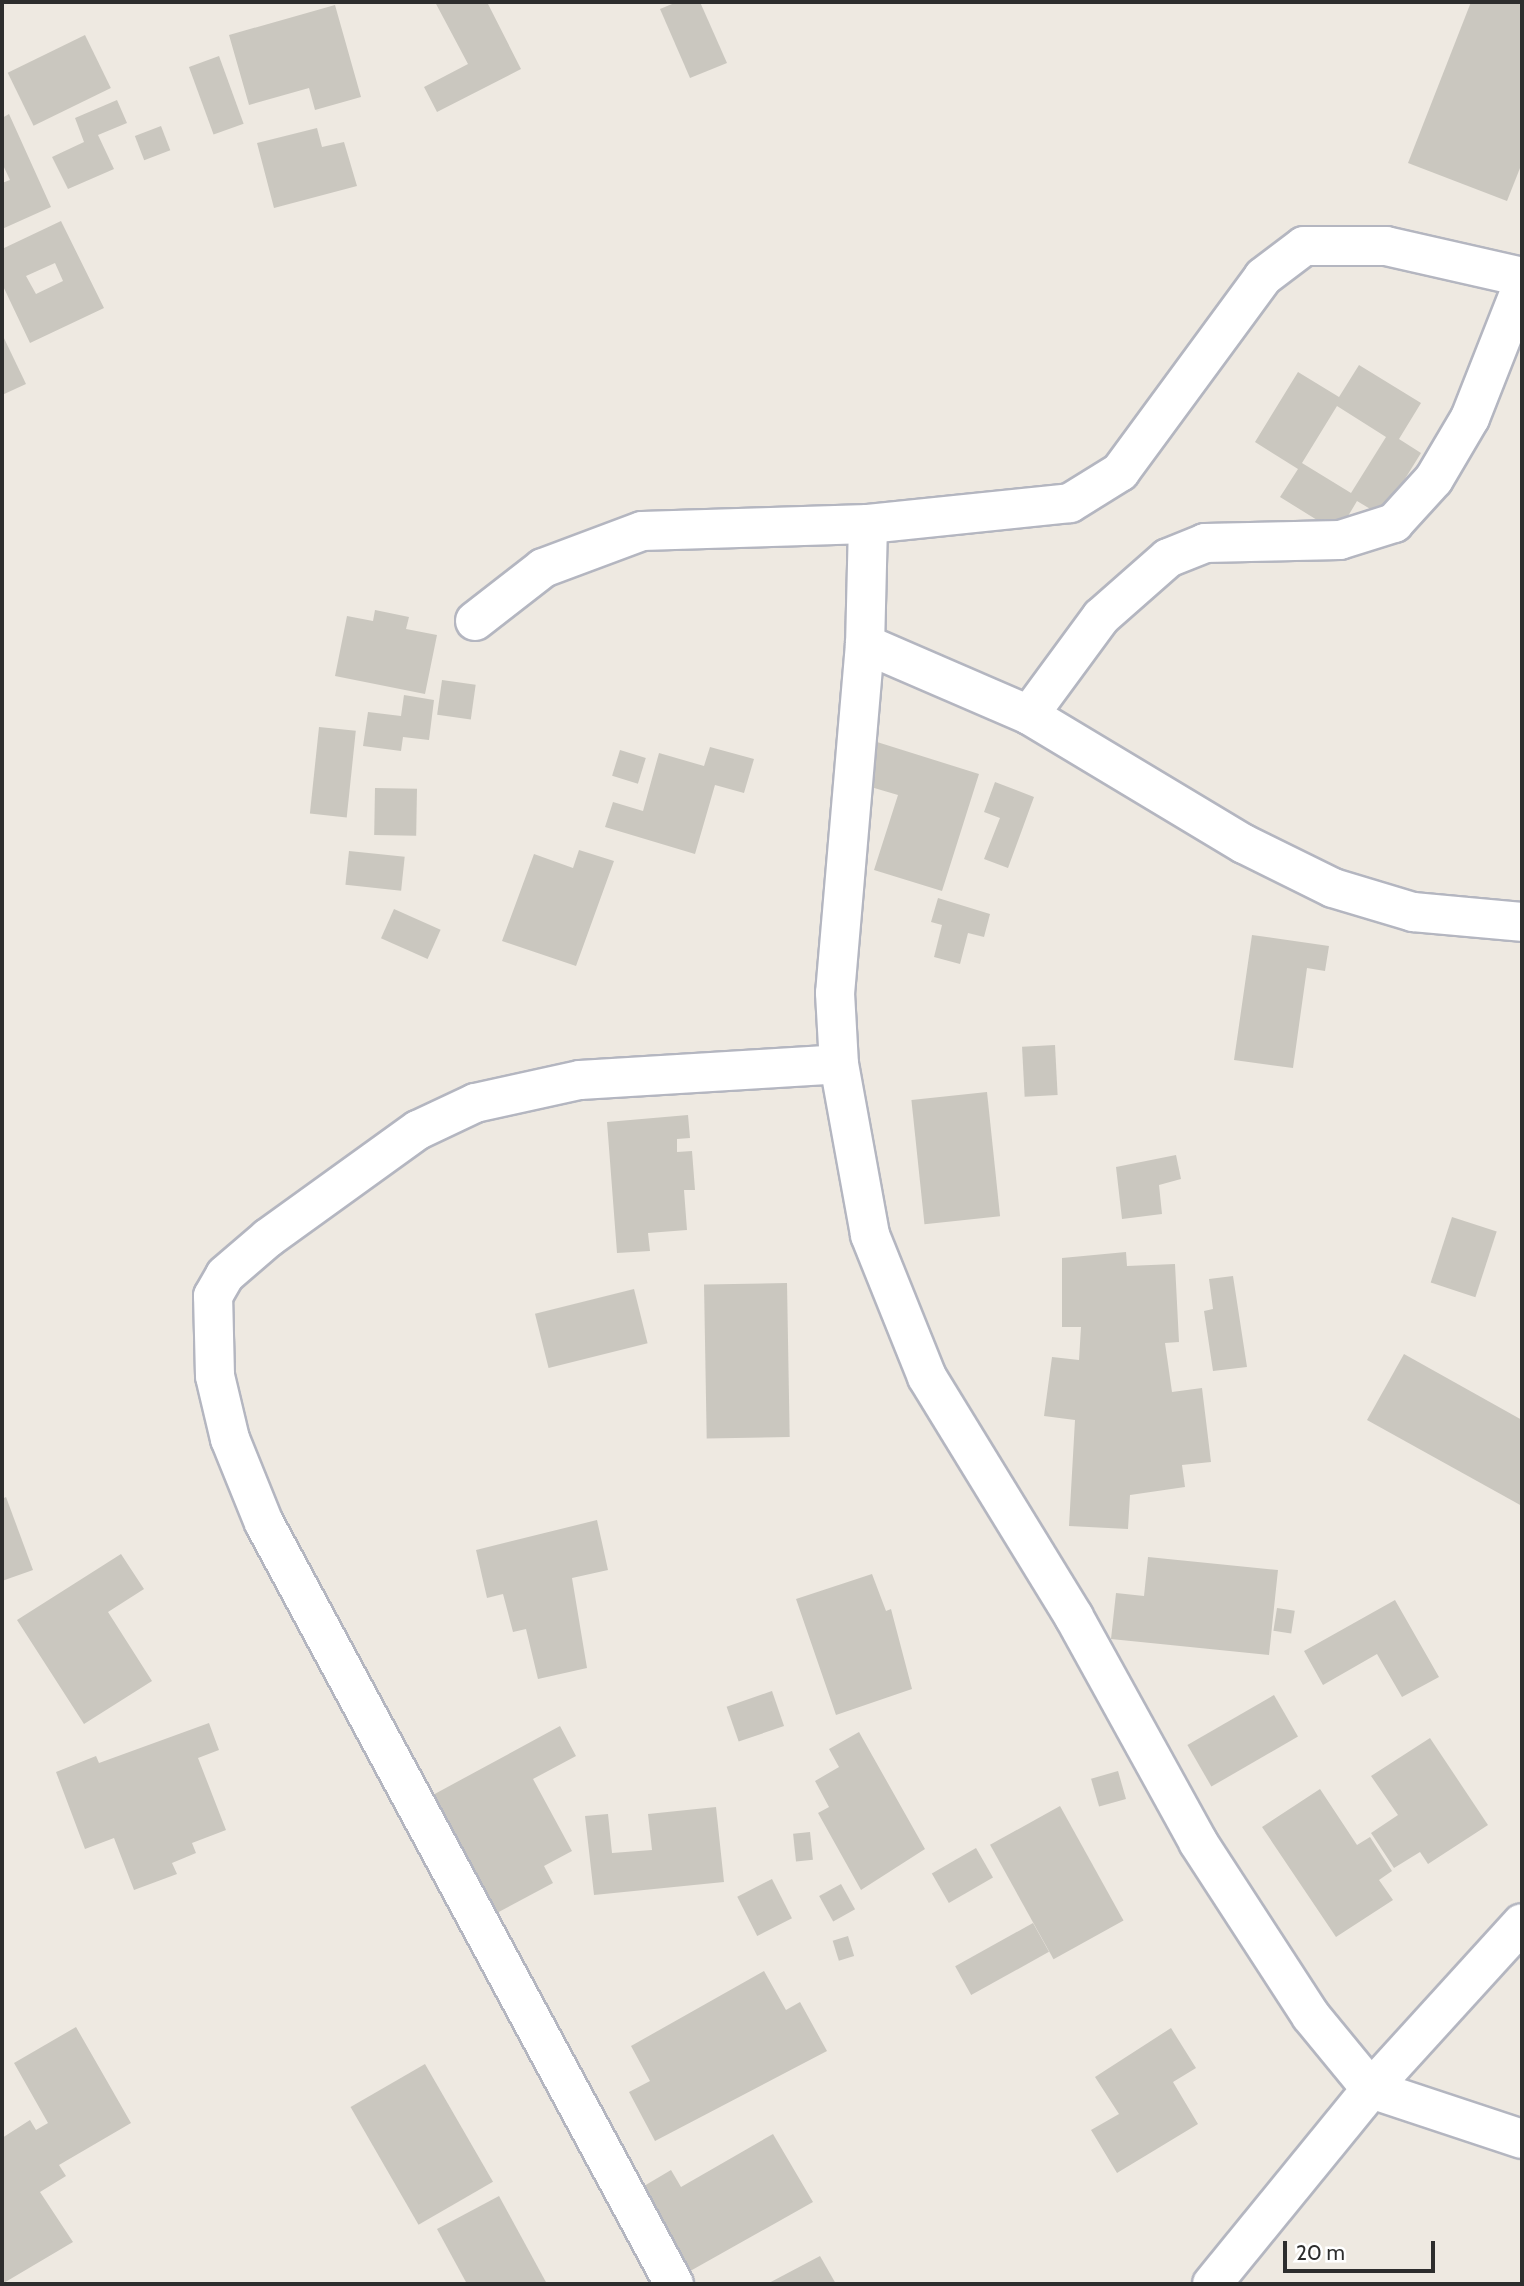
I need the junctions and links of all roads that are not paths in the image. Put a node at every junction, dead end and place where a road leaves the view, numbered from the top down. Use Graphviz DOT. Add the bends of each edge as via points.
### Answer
graph roads {
  1 [pos="1522,276"];
  2 [pos="1522,286"];
  3 [pos="868,524"];
  4 [pos="475,621"];
  5 [pos="865,644"];
  6 [pos="1029,715"];
  7 [pos="1522,922"];
  8 [pos="839,1064"];
  9 [pos="1522,1923"];
  10 [pos="1371,2089"];
  11 [pos="1522,2139"];
  12 [pos="674,2284"];
  13 [pos="1212,2284"];
  1 -- 3 [label="street" via="1386,246 1304,246 1263,277 1120,472 1070,503"];
  2 -- 6 [label="street" via="1470,418 1434,479 1394,523 1340,540 1205,543 1168,558 1101,617"];
  3 -- 4 [label="street" via="642,531 543,568"];
  3 -- 5 [label="street"];
  5 -- 6 [label="street"];
  5 -- 8 [label="street" via="835,993"];
  6 -- 7 [label="street" via="1244,844 1333,888 1413,912"];
  8 -- 10 [label="street" via="870,1235 927,1377 1074,1617 1252,1931"];
  8 -- 12 [label="street" via="580,1080 475,1103 418,1130 268,1238 225,1275 213,1296 218,1389 230,1439 264,1523"];
  9 -- 10 [label="street"];
  10 -- 11 [label="street"];
  10 -- 13 [label="street"];
}
